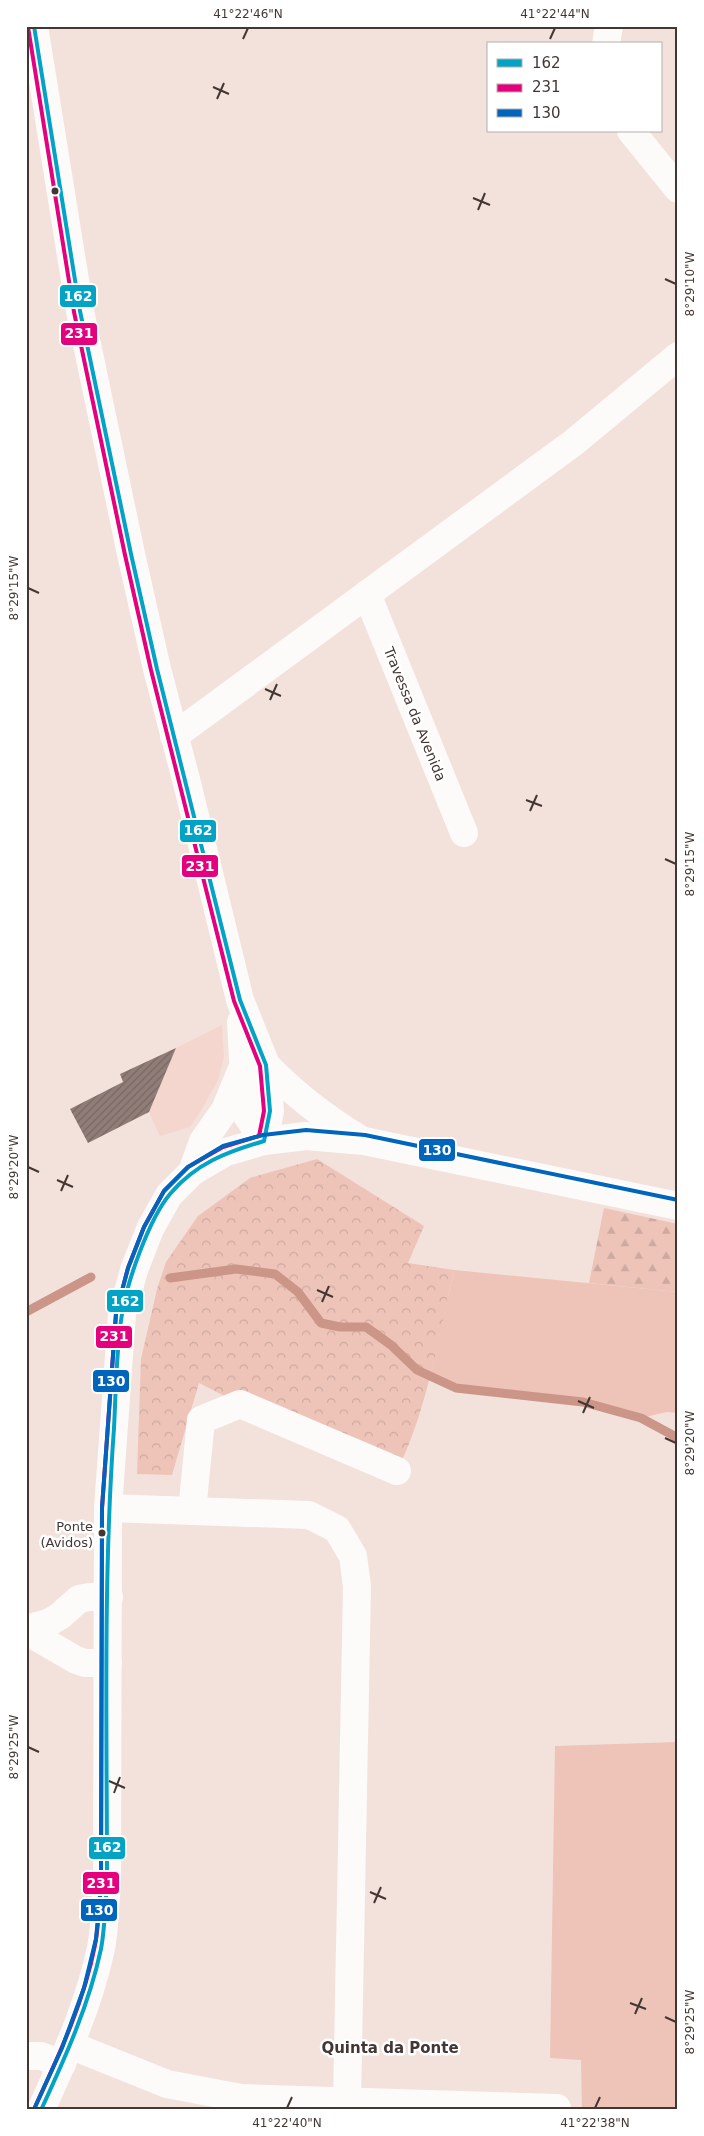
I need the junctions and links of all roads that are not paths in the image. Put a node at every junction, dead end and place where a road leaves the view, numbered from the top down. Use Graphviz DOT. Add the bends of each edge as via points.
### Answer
graph roads {
  1 [pos="34,26"];
  2 [pos="609,26"];
  3 [pos="606,42"];
  4 [pos="632,132"];
  5 [pos="678,189"];
  6 [pos="678,356"];
  7 [pos="367,594"];
  8 [pos="174,736"];
  9 [pos="464,834"];
  10 [pos="254,1066"];
  11 [pos="264,1141"];
  12 [pos="364,1141"];
  13 [pos="192,1172"];
  14 [pos="678,1206"];
  15 [pos="397,1471"];
  16 [pos="108,1508"];
  17 [pos="192,1512"];
  18 [pos="109,1597"];
  19 [pos="26,1630"];
  20 [pos="108,1663"];
  21 [pos="66,2055"];
  22 [pos="26,2056"];
  23 [pos="347,2102"];
  24 [pos="557,2108"];
  25 [pos="41,2110"];
  1 -- 8 [label="main road" via="80,311 131,554"];
  2 -- 3 [label="main road"];
  4 -- 5 [label="main road"];
  6 -- 7 [label="main road" via="573,443"];
  7 -- 8 [label="main road"];
  7 -- 9 [label="main road, Travessa da Avenida"];
  8 -- 10 [label="main road"];
  10 -- 11 [label="main road" via="270,1111"];
  10 -- 12 [label="main road" via="320,1115"];
  10 -- 13 [label="main road" via="203,1141"];
  11 -- 12 [label="main road" via="306,1136"];
  11 -- 13 [label="main road" via="226,1152"];
  12 -- 14 [label="main road"];
  13 -- 16 [label="main road" via="169,1195 150,1229 122,1314"];
  15 -- 17 [label="main road" via="240,1404 201,1420"];
  16 -- 17 [label="main road"];
  16 -- 18 [label="main road"];
  17 -- 23 [label="main road" via="310,1514 337,1529 353,1556 357,1586"];
  18 -- 19 [label="main road" via="79,1599 60,1616"];
  18 -- 20 [label="main road"];
  19 -- 20 [label="main road" via="76,1660"];
  20 -- 21 [label="main road" via="107,1884 102,1946 93,1985"];
  21 -- 22 [label="main road"];
  21 -- 23 [label="main road" via="167,2084 240,2098"];
  21 -- 25 [label="main road"];
  23 -- 24 [label="main road"];
}
